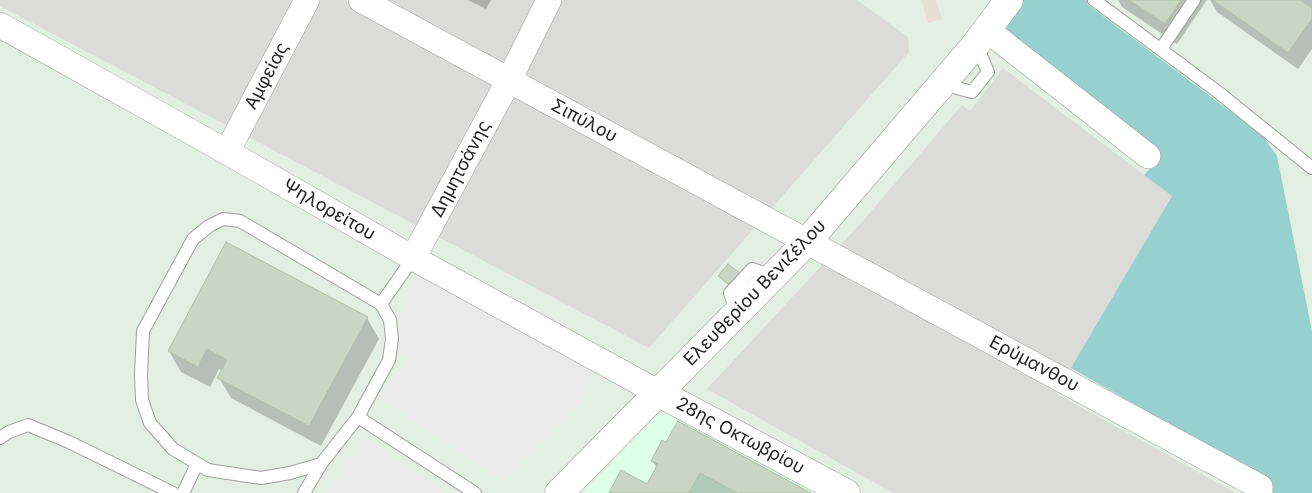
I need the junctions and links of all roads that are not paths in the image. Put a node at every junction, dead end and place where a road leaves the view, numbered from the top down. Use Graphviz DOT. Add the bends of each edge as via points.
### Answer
graph roads {
  1 [pos="307,0"];
  2 [pos="361,0"];
  3 [pos="549,0"];
  4 [pos="1009,0"];
  5 [pos="1094,0"];
  6 [pos="1194,0"];
  7 [pos="0,25"];
  8 [pos="981,37"];
  9 [pos="1161,49"];
  10 [pos="509,80"];
  11 [pos="227,152"];
  12 [pos="1148,156"];
  13 [pos="1312,168"];
  14 [pos="807,242"];
  15 [pos="413,258"];
  16 [pos="382,304"];
  17 [pos="659,393"];
  18 [pos="358,416"];
  19 [pos="0,438"];
  20 [pos="197,464"];
  21 [pos="321,464"];
  22 [pos="1260,490"];
  23 [pos="173,493"];
  24 [pos="183,493"];
  25 [pos="304,493"];
  26 [pos="475,493"];
  27 [pos="559,493"];
  28 [pos="846,493"];
  1 -- 11 [label="street, Αμφείας"];
  2 -- 10 [label="street, Σιπύλου"];
  3 -- 10 [label="street, Δημητσάνης"];
  4 -- 8 [label="street, Ελευθερίου Βενιζέλου"];
  5 -- 9 [label="lane"];
  6 -- 9 [label="lane"];
  7 -- 11 [label="street, Ψηλορείτου"];
  8 -- 12 [label="street"];
  8 -- 14 [label="street, Ελευθερίου Βενιζέλου"];
  9 -- 13 [label="lane"];
  10 -- 14 [label="street, Σιπύλου"];
  10 -- 15 [label="street, Δημητσάνης"];
  11 -- 15 [label="street, Ψηλορείτου"];
  14 -- 17 [label="street, Ελευθερίου Βενιζέλου"];
  14 -- 22 [label="street, Ερύμανθου"];
  15 -- 16 [label="lane"];
  15 -- 17 [label="street, Ψηλορείτου"];
  16 -- 18 [label="lane" via="390,320 389,360"];
  16 -- 20 [label="lane" via="240,221 223,219 208,226 194,239 143,332 141,365 142,400 150,423 173,449"];
  17 -- 27 [label="street, Ελευθερίου Βενιζέλου"];
  17 -- 28 [label="street, 28ης Οκτωβρίου"];
  18 -- 21 [label="lane"];
  18 -- 26 [label="lane"];
  19 -- 23 [label="lane" via="28,425"];
  20 -- 21 [label="lane" via="208,470 261,478"];
  20 -- 24 [label="lane"];
  21 -- 25 [label="lane"];
}
